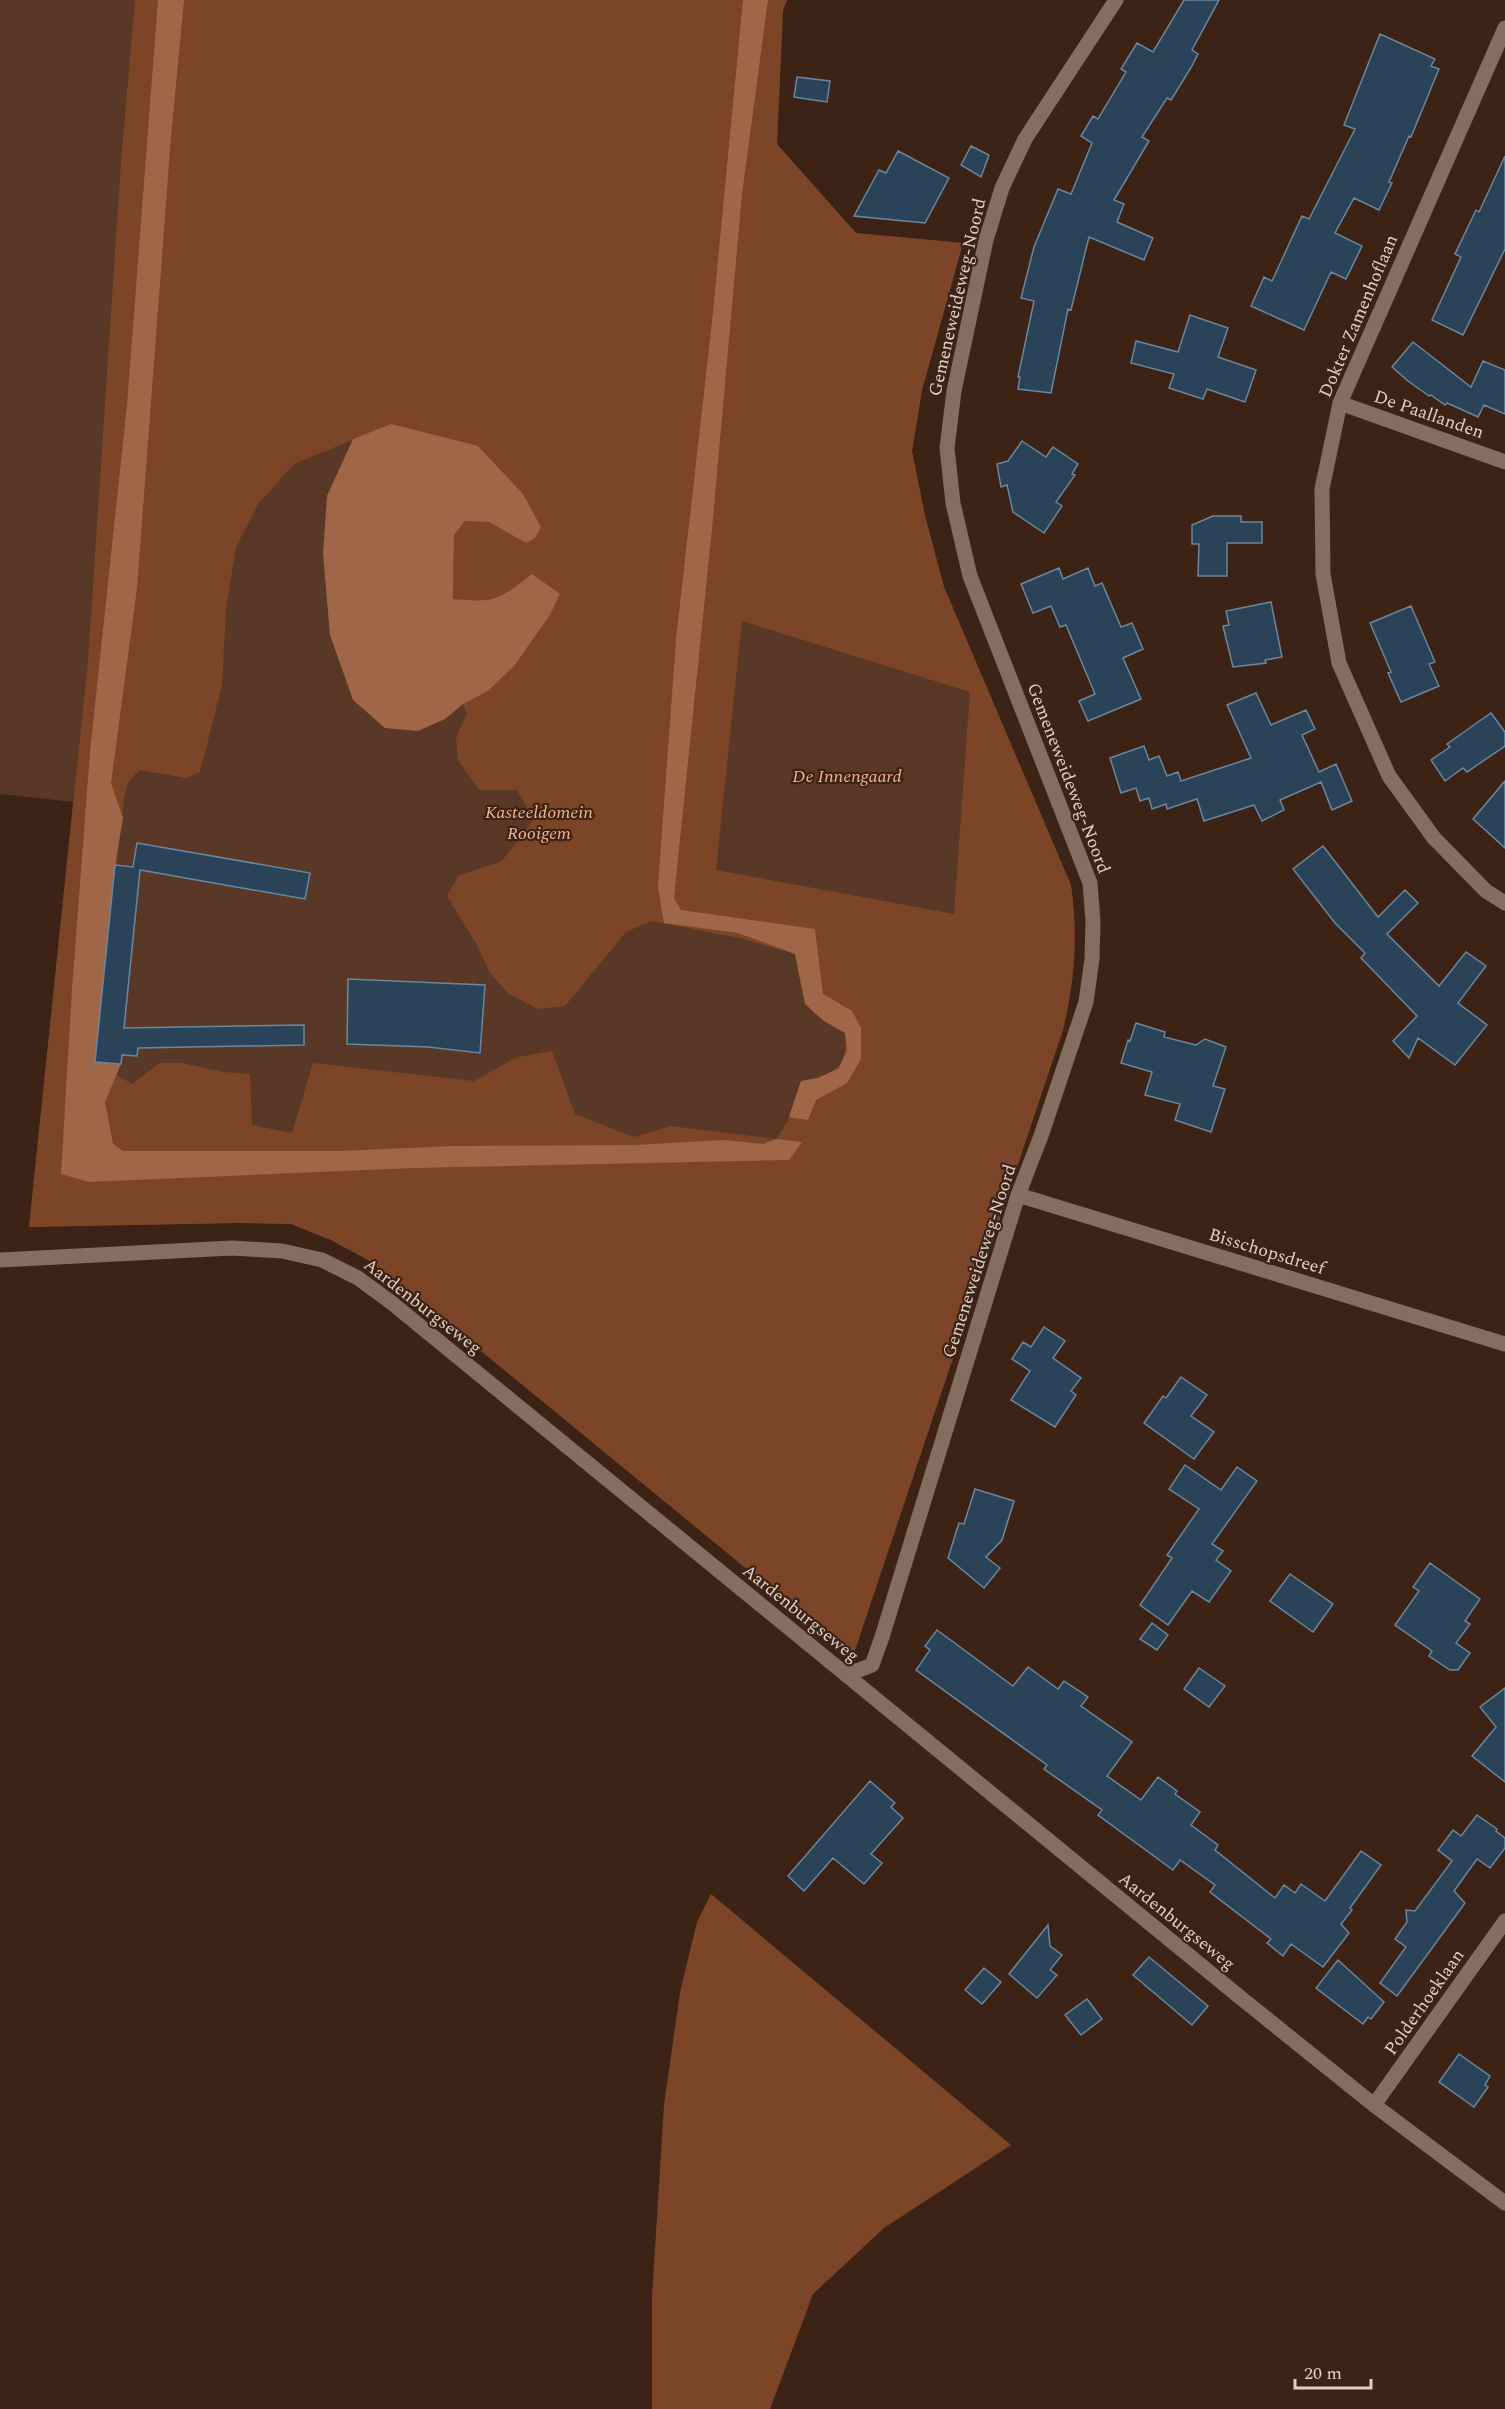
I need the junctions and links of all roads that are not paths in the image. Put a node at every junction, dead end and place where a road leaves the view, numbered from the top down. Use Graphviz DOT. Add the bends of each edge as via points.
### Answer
graph roads {
  1 [pos="1116,0"];
  2 [pos="1505,28"];
  3 [pos="1340,403"];
  4 [pos="1505,462"];
  5 [pos="1505,903"];
  6 [pos="1018,1195"];
  7 [pos="0,1260"];
  8 [pos="1505,1344"];
  9 [pos="846,1675"];
  10 [pos="1505,1921"];
  11 [pos="1374,2105"];
  12 [pos="1505,2203"];
  1 -- 6 [label="street, Gemeneweideweg-Noord" via="1024,139 1002,188 986,240 954,391 947,448 952,503 970,576 1090,883 1092,959 1086,1002"];
  2 -- 3 [label="street, Dokter Zamenhoflaan"];
  3 -- 4 [label="street, De Paallanden"];
  3 -- 5 [label="street, Dokter Zamenhoflaan" via="1322,489 1323,574 1339,663 1389,776 1434,838 1486,891"];
  6 -- 8 [label="street, Bisschopsdreef"];
  6 -- 9 [label="street, Gemeneweideweg-Noord" via="872,1665"];
  7 -- 9 [label="street, Aardenburgseweg" via="232,1248 282,1251 322,1260 358,1278 392,1303"];
  9 -- 11 [label="street, Aardenburgseweg"];
  10 -- 11 [label="street, Polderhoeklaan"];
  11 -- 12 [label="street, Aardenburgseweg"];
}
